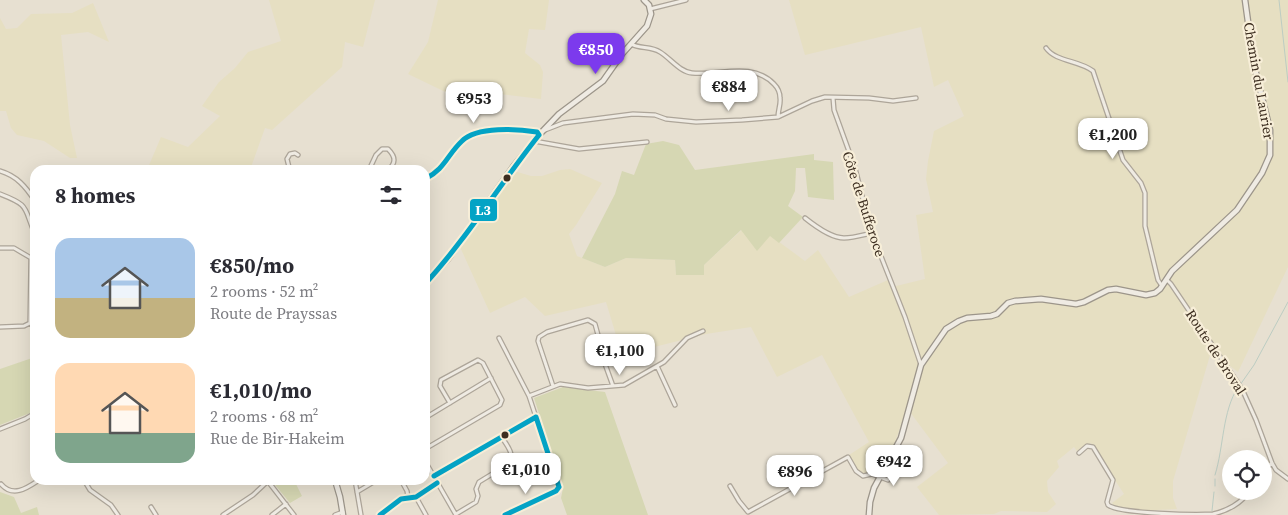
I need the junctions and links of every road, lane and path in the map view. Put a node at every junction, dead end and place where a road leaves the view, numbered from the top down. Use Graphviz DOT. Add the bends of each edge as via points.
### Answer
graph roads {
  1 [pos="644,0"];
  2 [pos="686,0"];
  3 [pos="1245,0"];
  4 [pos="650,9"];
  5 [pos="631,44"];
  6 [pos="1046,48"];
  7 [pos="833,98"];
  8 [pos="916,98"];
  9 [pos="778,117"];
  10 [pos="544,131"];
  11 [pos="539,135"];
  12 [pos="534,142"];
  13 [pos="647,142"];
  14 [pos="298,155"];
  15 [pos="288,165"];
  16 [pos="371,165"];
  17 [pos="393,165"];
  18 [pos="0,171"];
  19 [pos="430,177"];
  20 [pos="0,194"];
  21 [pos="30,195"];
  22 [pos="30,216"];
  23 [pos="805,218"];
  24 [pos="872,233"];
  25 [pos="0,248"];
  26 [pos="30,258"];
  27 [pos="430,279"];
  28 [pos="1167,280"];
  29 [pos="1162,286"];
  30 [pos="30,323"];
  31 [pos="0,327"];
  32 [pos="703,331"];
  33 [pos="498,338"];
  34 [pos="920,365"];
  35 [pos="657,366"];
  36 [pos="491,378"];
  37 [pos="553,386"];
  38 [pos="613,386"];
  39 [pos="530,396"];
  40 [pos="450,403"];
  41 [pos="675,405"];
  42 [pos="430,415"];
  43 [pos="30,416"];
  44 [pos="536,417"];
  45 [pos="0,428"];
  46 [pos="501,436"];
  47 [pos="430,446"];
  48 [pos="1267,450"];
  49 [pos="1079,453"];
  50 [pos="1272,463"];
  51 [pos="891,467"];
  52 [pos="430,469"];
  53 [pos="434,476"];
  54 [pos="880,477"];
  55 [pos="1288,479"];
  56 [pos="437,483"];
  57 [pos="1,484"];
  58 [pos="32,485"];
  59 [pos="87,485"];
  60 [pos="263,485"];
  61 [pos="270,485"];
  62 [pos="336,485"];
  63 [pos="356,485"];
  64 [pos="369,485"];
  65 [pos="404,485"];
  66 [pos="730,486"];
  67 [pos="357,492"];
  68 [pos="416,496"];
  69 [pos="408,497"];
  70 [pos="1242,500"];
  71 [pos="286,504"];
  72 [pos="151,508"];
  73 [pos="343,514"];
  74 [pos="456,514"];
  75 [pos="118,515"];
  76 [pos="156,515"];
  77 [pos="223,515"];
  78 [pos="272,515"];
  79 [pos="294,515"];
  80 [pos="335,515"];
  81 [pos="360,515"];
  82 [pos="380,515"];
  83 [pos="426,515"];
  84 [pos="505,515"];
  85 [pos="869,515"];
  1 -- 4 [label="street"];
  2 -- 4 [label="street"];
  3 -- 28 [label="street, Chemin du Laurier" via="1254,65 1270,130 1270,155 1237,210"];
  4 -- 5 [label="street" via="647,26"];
  5 -- 9 [label="street" via="654,48 691,73 726,71 760,74 778,88"];
  5 -- 10 [label="street" via="603,81 559,114"];
  6 -- 29 [label="street" via="1050,54 1086,65 1093,71 1123,160 1145,193 1145,226"];
  7 -- 8 [label="street" via="893,101"];
  7 -- 9 [label="street" via="812,101"];
  7 -- 24 [label="street, Côte de Bufferoce"];
  9 -- 10 [label="street" via="696,122 633,114 563,123"];
  10 -- 11 [label="street"];
  11 -- 12 [label="street"];
  11 -- 19 [label="street" via="528,130 470,135 461,141 440,172"];
  12 -- 13 [label="street" via="579,149"];
  12 -- 27 [label="street"];
  14 -- 15 [label="street" via="290,154"];
  16 -- 17 [label="street" via="382,149 393,154"];
  18 -- 21 [label="street" via="17,178"];
  20 -- 22 [label="street" via="22,204"];
  23 -- 24 [label="street" via="838,237"];
  24 -- 34 [label="street, Côte de Bufferoce"];
  25 -- 26 [label="street" via="17,249"];
  28 -- 29 [label="street, Chemin du Laurier"];
  28 -- 48 [label="street, Route de Broval" via="1242,389"];
  29 -- 34 [label="street, Chemin du Laurier" via="1158,292 1146,295 1108,290 1080,304 1041,299 1015,300 997,314 967,318 953,324 938,338"];
  30 -- 31 [label="street"];
  32 -- 35 [label="street" via="687,338"];
  33 -- 39 [label="street"];
  34 -- 54 [label="street, Chemin du Laurier" via="901,438"];
  35 -- 38 [label="street" via="630,383"];
  35 -- 41 [label="street"];
  36 -- 40 [label="street"];
  36 -- 40 [label="street" via="484,364 478,360 443,378 440,386"];
  36 -- 47 [label="street" via="502,402"];
  37 -- 38 [label="street"];
  37 -- 38 [label="street" via="539,337 588,320 594,324"];
  37 -- 39 [label="street"];
  39 -- 44 [label="street"];
  40 -- 42 [label="street"];
  43 -- 45 [label="street"];
  44 -- 46 [label="street"];
  44 -- 84 [label="street" via="559,487 556,492"];
  46 -- 53 [label="street"];
  46 -- 74 [label="street" via="512,454 510,463 479,482 476,502"];
  49 -- 70 [label="street" via="1087,446 1093,447 1113,480 1108,505 1119,510 1214,514"];
  50 -- 55 [label="street, Route de Broval"];
  51 -- 54 [label="street" via="888,480"];
  52 -- 53 [label="street"];
  53 -- 56 [label="street"];
  54 -- 66 [label="street" via="859,475 848,457 748,512"];
  54 -- 85 [label="street, Chemin du Laurier" via="872,494"];
  56 -- 68 [label="street"];
  56 -- 74 [label="street"];
  57 -- 58 [label="street" via="16,491"];
  59 -- 75 [label="street"];
  60 -- 77 [label="street"];
  61 -- 71 [label="street"];
  62 -- 73 [label="street"];
  63 -- 67 [label="street"];
  64 -- 67 [label="street"];
  65 -- 69 [label="street"];
  67 -- 81 [label="street"];
  68 -- 69 [label="street"];
  68 -- 83 [label="street"];
  69 -- 82 [label="street" via="394,503"];
  71 -- 78 [label="street"];
  71 -- 79 [label="street"];
  72 -- 76 [label="street"];
  73 -- 80 [label="street"];
}
